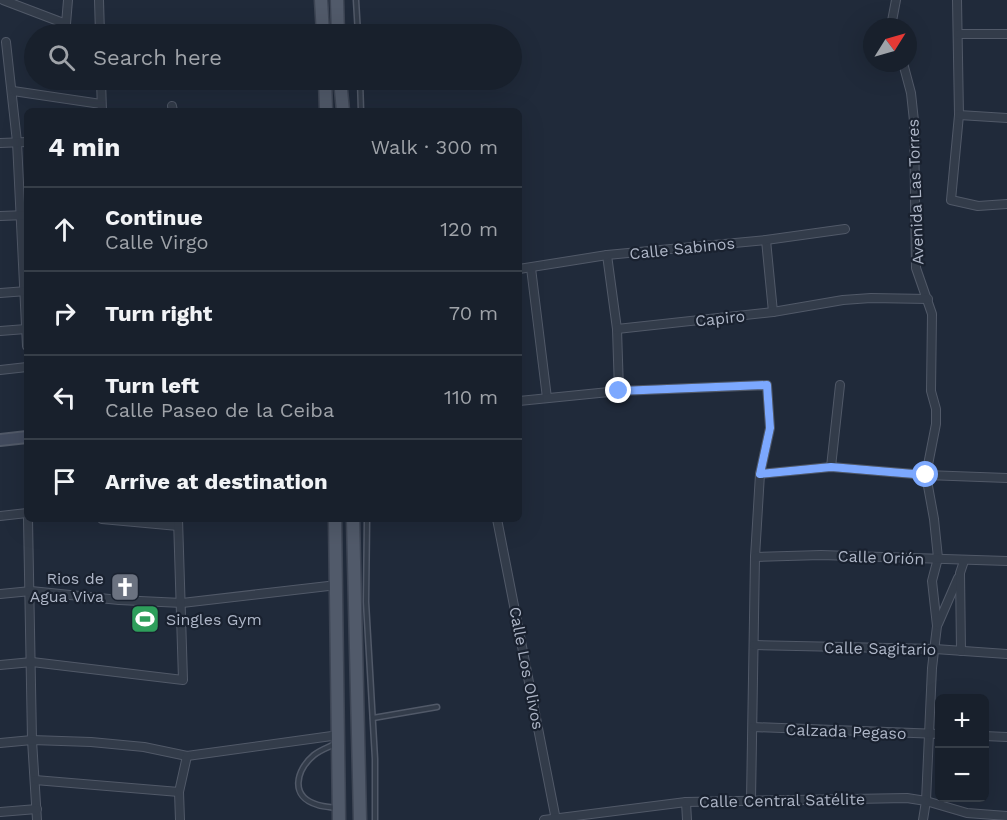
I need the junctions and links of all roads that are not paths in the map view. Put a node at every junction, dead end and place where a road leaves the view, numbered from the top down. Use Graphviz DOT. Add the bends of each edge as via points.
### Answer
graph roads {
  1 [pos="68,0"];
  2 [pos="99,0"];
  3 [pos="321,0"];
  4 [pos="337,0"];
  5 [pos="343,0"];
  6 [pos="356,0"];
  7 [pos="896,0"];
  8 [pos="957,0"];
  9 [pos="7,1"];
  10 [pos="893,18"];
  11 [pos="100,24"];
  12 [pos="322,24"];
  13 [pos="338,24"];
  14 [pos="343,24"];
  15 [pos="357,24"];
  16 [pos="958,34"];
  17 [pos="1007,34"];
  18 [pos="6,42"];
  19 [pos="905,72"];
  20 [pos="100,90"];
  21 [pos="325,90"];
  22 [pos="342,90"];
  23 [pos="360,90"];
  24 [pos="13,91"];
  25 [pos="101,107"];
  26 [pos="326,108"];
  27 [pos="343,108"];
  28 [pos="361,108"];
  29 [pos="959,115"];
  30 [pos="1007,118"];
  31 [pos="0,142"];
  32 [pos="17,142"];
  33 [pos="24,142"];
  34 [pos="1007,204"];
  35 [pos="24,215"];
  36 [pos="0,216"];
  37 [pos="845,229"];
  38 [pos="766,240"];
  39 [pos="607,255"];
  40 [pos="531,268"];
  41 [pos="522,269"];
  42 [pos="24,291"];
  43 [pos="0,293"];
  44 [pos="928,299"];
  45 [pos="773,312"];
  46 [pos="24,329"];
  47 [pos="617,329"];
  48 [pos="0,331"];
  49 [pos="24,368"];
  50 [pos="0,370"];
  51 [pos="840,385"];
  52 [pos="619,391"];
  53 [pos="547,398"];
  54 [pos="522,401"];
  55 [pos="24,437"];
  56 [pos="0,440"];
  57 [pos="831,467"];
  58 [pos="760,474"];
  59 [pos="926,475"];
  60 [pos="1007,478"];
  61 [pos="24,513"];
  62 [pos="0,516"];
  63 [pos="28,522"];
  64 [pos="159,522"];
  65 [pos="335,522"];
  66 [pos="353,522"];
  67 [pos="367,522"];
  68 [pos="498,522"];
  69 [pos="178,523"];
  70 [pos="755,557"];
  71 [pos="938,558"];
  72 [pos="964,561"];
  73 [pos="1007,561"];
  74 [pos="960,573"];
  75 [pos="337,585"];
  76 [pos="30,591"];
  77 [pos="0,594"];
  78 [pos="182,603"];
  79 [pos="937,626"];
  80 [pos="754,645"];
  81 [pos="935,649"];
  82 [pos="961,651"];
  83 [pos="1007,654"];
  84 [pos="32,662"];
  85 [pos="0,665"];
  86 [pos="437,707"];
  87 [pos="373,718"];
  88 [pos="753,728"];
  89 [pos="928,734"];
  90 [pos="935,734"];
  91 [pos="989,736"];
  92 [pos="1007,737"];
  93 [pos="339,738"];
  94 [pos="32,740"];
  95 [pos="0,743"];
  96 [pos="187,756"];
  97 [pos="35,780"];
  98 [pos="179,792"];
  99 [pos="751,801"];
  100 [pos="926,801"];
  101 [pos="686,802"];
  102 [pos="37,809"];
  103 [pos="0,812"];
  104 [pos="339,814"];
  105 [pos="1007,816"];
  106 [pos="555,819"];
  107 [pos="37,820"];
  108 [pos="180,820"];
  109 [pos="360,820"];
  110 [pos="375,820"];
  111 [pos="544,820"];
  112 [pos="687,820"];
  113 [pos="923,820"];
  1 -- 9 [label="street" via="66,24"];
  2 -- 11 [label="street"];
  3 -- 12 [label="main road"];
  4 -- 13 [label="main road"];
  5 -- 14 [label="main road"];
  6 -- 15 [label="lane"];
  7 -- 10 [label="street"];
  8 -- 16 [label="street"];
  16 -- 17 [label="street"];
  16 -- 29 [label="street"];
  18 -- 24 [label="street"];
  19 -- 44 [label="street, Avenida Las Torres" via="914,121 916,268"];
  20 -- 25 [label="street"];
  21 -- 26 [label="main road"];
  22 -- 27 [label="main road"];
  23 -- 28 [label="lane"];
  24 -- 25 [label="street"];
  24 -- 32 [label="street"];
  29 -- 30 [label="street"];
  29 -- 34 [label="street" via="951,200 978,206"];
  31 -- 32 [label="street"];
  32 -- 33 [label="street"];
  32 -- 35 [label="street"];
  35 -- 36 [label="street"];
  37 -- 38 [label="street, Calle Sabinos"];
  38 -- 39 [label="street, Calle Sabinos"];
  38 -- 45 [label="street"];
  39 -- 40 [label="street, Calle Sabinos"];
  39 -- 47 [label="street"];
  40 -- 41 [label="street, Calle Sabinos"];
  40 -- 53 [label="street"];
  42 -- 43 [label="street"];
  44 -- 45 [label="street, Capiro" via="871,298"];
  44 -- 59 [label="street, Avenida Las Torres" via="932,314 936,424"];
  45 -- 47 [label="street, Capiro"];
  46 -- 48 [label="street"];
  47 -- 52 [label="street"];
  49 -- 50 [label="street"];
  51 -- 57 [label="street"];
  52 -- 53 [label="street"];
  52 -- 58 [label="street" via="767,385 770,428"];
  53 -- 54 [label="street"];
  55 -- 56 [label="street"];
  57 -- 58 [label="street"];
  57 -- 59 [label="street"];
  58 -- 70 [label="street"];
  59 -- 60 [label="street"];
  59 -- 71 [label="street, Avenida Las Torres"];
  61 -- 62 [label="street"];
  63 -- 76 [label="street"];
  64 -- 69 [label="street"];
  65 -- 75 [label="main road"];
  66 -- 109 [label="main road"];
  67 -- 87 [label="lane" via="366,602"];
  68 -- 106 [label="street, Calle Los Olivos"];
  69 -- 78 [label="street"];
  70 -- 71 [label="street, Calle Orión"];
  70 -- 80 [label="street"];
  71 -- 72 [label="street, Calle Orión"];
  71 -- 79 [label="street, Avenida Las Torres" via="932,581"];
  72 -- 73 [label="street, Calle Orión"];
  72 -- 74 [label="street"];
  74 -- 79 [label="street"];
  74 -- 82 [label="street"];
  75 -- 78 [label="street"];
  75 -- 93 [label="main road"];
  76 -- 77 [label="street"];
  76 -- 78 [label="street"];
  76 -- 84 [label="street"];
  78 -- 84 [label="street" via="183,680"];
  79 -- 81 [label="street, Avenida Las Torres"];
  80 -- 81 [label="street, Calle Sagitario"];
  80 -- 88 [label="street"];
  81 -- 82 [label="street, Calle Sagitario"];
  81 -- 89 [label="street, Avenida Las Torres"];
  82 -- 83 [label="street, Calle Sagitario"];
  84 -- 85 [label="street"];
  84 -- 94 [label="street"];
  86 -- 87 [label="lane"];
  87 -- 110 [label="lane"];
  88 -- 89 [label="street, Calzada Pegaso"];
  88 -- 99 [label="street"];
  89 -- 90 [label="street, Calzada Pegaso"];
  89 -- 100 [label="street, Avenida Las Torres"];
  91 -- 92 [label="street"];
  93 -- 96 [label="street"];
  93 -- 104 [label="main road"];
  93 -- 104 [label="lane" via="302,766 297,781 301,795"];
  94 -- 95 [label="street"];
  94 -- 96 [label="street" via="144,747"];
  94 -- 97 [label="street"];
  96 -- 98 [label="street"];
  97 -- 98 [label="street"];
  97 -- 102 [label="street"];
  98 -- 108 [label="street"];
  99 -- 100 [label="street, Calle Central Satélite"];
  99 -- 101 [label="street, Calle Central Satélite"];
  100 -- 105 [label="street, Calle Central Satélite" via="967,813"];
  100 -- 113 [label="street, Avenida Las Torres"];
  101 -- 106 [label="street, Calle Central Satélite"];
  101 -- 112 [label="street"];
  102 -- 103 [label="street"];
  102 -- 107 [label="street"];
  106 -- 111 [label="street, Calle Central Satélite"];
}
